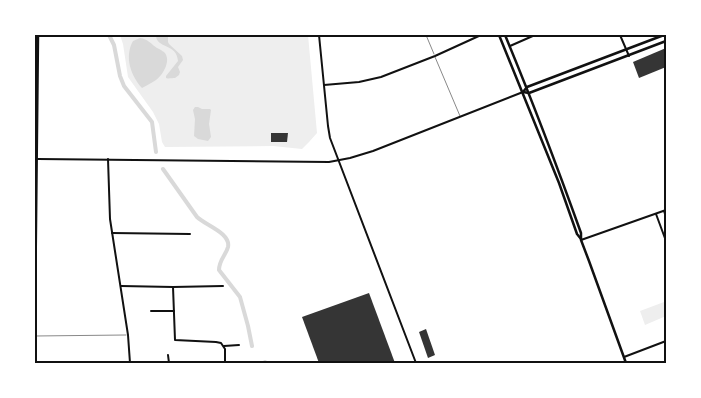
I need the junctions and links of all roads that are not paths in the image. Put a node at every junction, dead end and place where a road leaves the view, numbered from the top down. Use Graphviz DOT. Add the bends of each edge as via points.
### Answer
graph roads {
  1 [pos="38,35"];
  2 [pos="319,35"];
  3 [pos="426,35"];
  4 [pos="481,35"];
  5 [pos="499,35"];
  6 [pos="505,35"];
  7 [pos="535,35"];
  8 [pos="620,35"];
  9 [pos="664,35"];
  10 [pos="666,41"];
  11 [pos="510,46"];
  12 [pos="626,50"];
  13 [pos="435,56"];
  14 [pos="629,56"];
  15 [pos="324,85"];
  16 [pos="527,87"];
  17 [pos="522,92"];
  18 [pos="529,93"];
  19 [pos="460,117"];
  20 [pos="36,159"];
  21 [pos="108,159"];
  22 [pos="340,161"];
  23 [pos="665,211"];
  24 [pos="656,214"];
  25 [pos="666,217"];
  26 [pos="112,233"];
  27 [pos="190,234"];
  28 [pos="582,240"];
  29 [pos="666,241"];
  30 [pos="35,249"];
  31 [pos="121,286"];
  32 [pos="222,286"];
  33 [pos="173,287"];
  34 [pos="151,311"];
  35 [pos="174,311"];
  36 [pos="35,318"];
  37 [pos="128,335"];
  38 [pos="35,336"];
  39 [pos="666,341"];
  40 [pos="239,345"];
  41 [pos="224,346"];
  42 [pos="168,354"];
  43 [pos="624,356"];
  44 [pos="130,363"];
  45 [pos="169,363"];
  46 [pos="225,363"];
  47 [pos="416,363"];
  48 [pos="626,363"];
  1 -- 20 [label="main road"];
  2 -- 15 [label="street"];
  3 -- 13 [label="lane"];
  4 -- 13 [label="street"];
  5 -- 17 [label="main road"];
  6 -- 11 [label="main road"];
  7 -- 11 [label="street"];
  8 -- 12 [label="street"];
  9 -- 12 [label="main road"];
  10 -- 14 [label="main road"];
  11 -- 16 [label="main road"];
  12 -- 14 [label="street"];
  12 -- 16 [label="main road"];
  13 -- 15 [label="street" via="381,77"];
  13 -- 19 [label="lane"];
  14 -- 18 [label="main road"];
  15 -- 22 [label="street" via="329,132"];
  16 -- 17 [label="main road"];
  16 -- 18 [label="main road"];
  17 -- 18 [label="main road"];
  17 -- 19 [label="street"];
  17 -- 28 [label="main road"];
  18 -- 28 [label="main road"];
  19 -- 22 [label="street"];
  20 -- 21 [label="street"];
  20 -- 30 [label="main road"];
  21 -- 22 [label="street"];
  21 -- 26 [label="street"];
  22 -- 47 [label="street"];
  23 -- 24 [label="street"];
  23 -- 25 [label="street"];
  24 -- 28 [label="street"];
  24 -- 29 [label="street"];
  26 -- 27 [label="street"];
  26 -- 31 [label="street"];
  28 -- 43 [label="main road"];
  30 -- 36 [label="main road"];
  31 -- 33 [label="street"];
  31 -- 37 [label="street"];
  32 -- 33 [label="street"];
  33 -- 35 [label="street"];
  34 -- 35 [label="street"];
  35 -- 41 [label="street" via="174,340 216,342"];
  37 -- 38 [label="lane"];
  37 -- 44 [label="street"];
  39 -- 43 [label="street"];
  40 -- 41 [label="street"];
  41 -- 46 [label="street"];
  42 -- 45 [label="street"];
  43 -- 48 [label="main road"];
}
